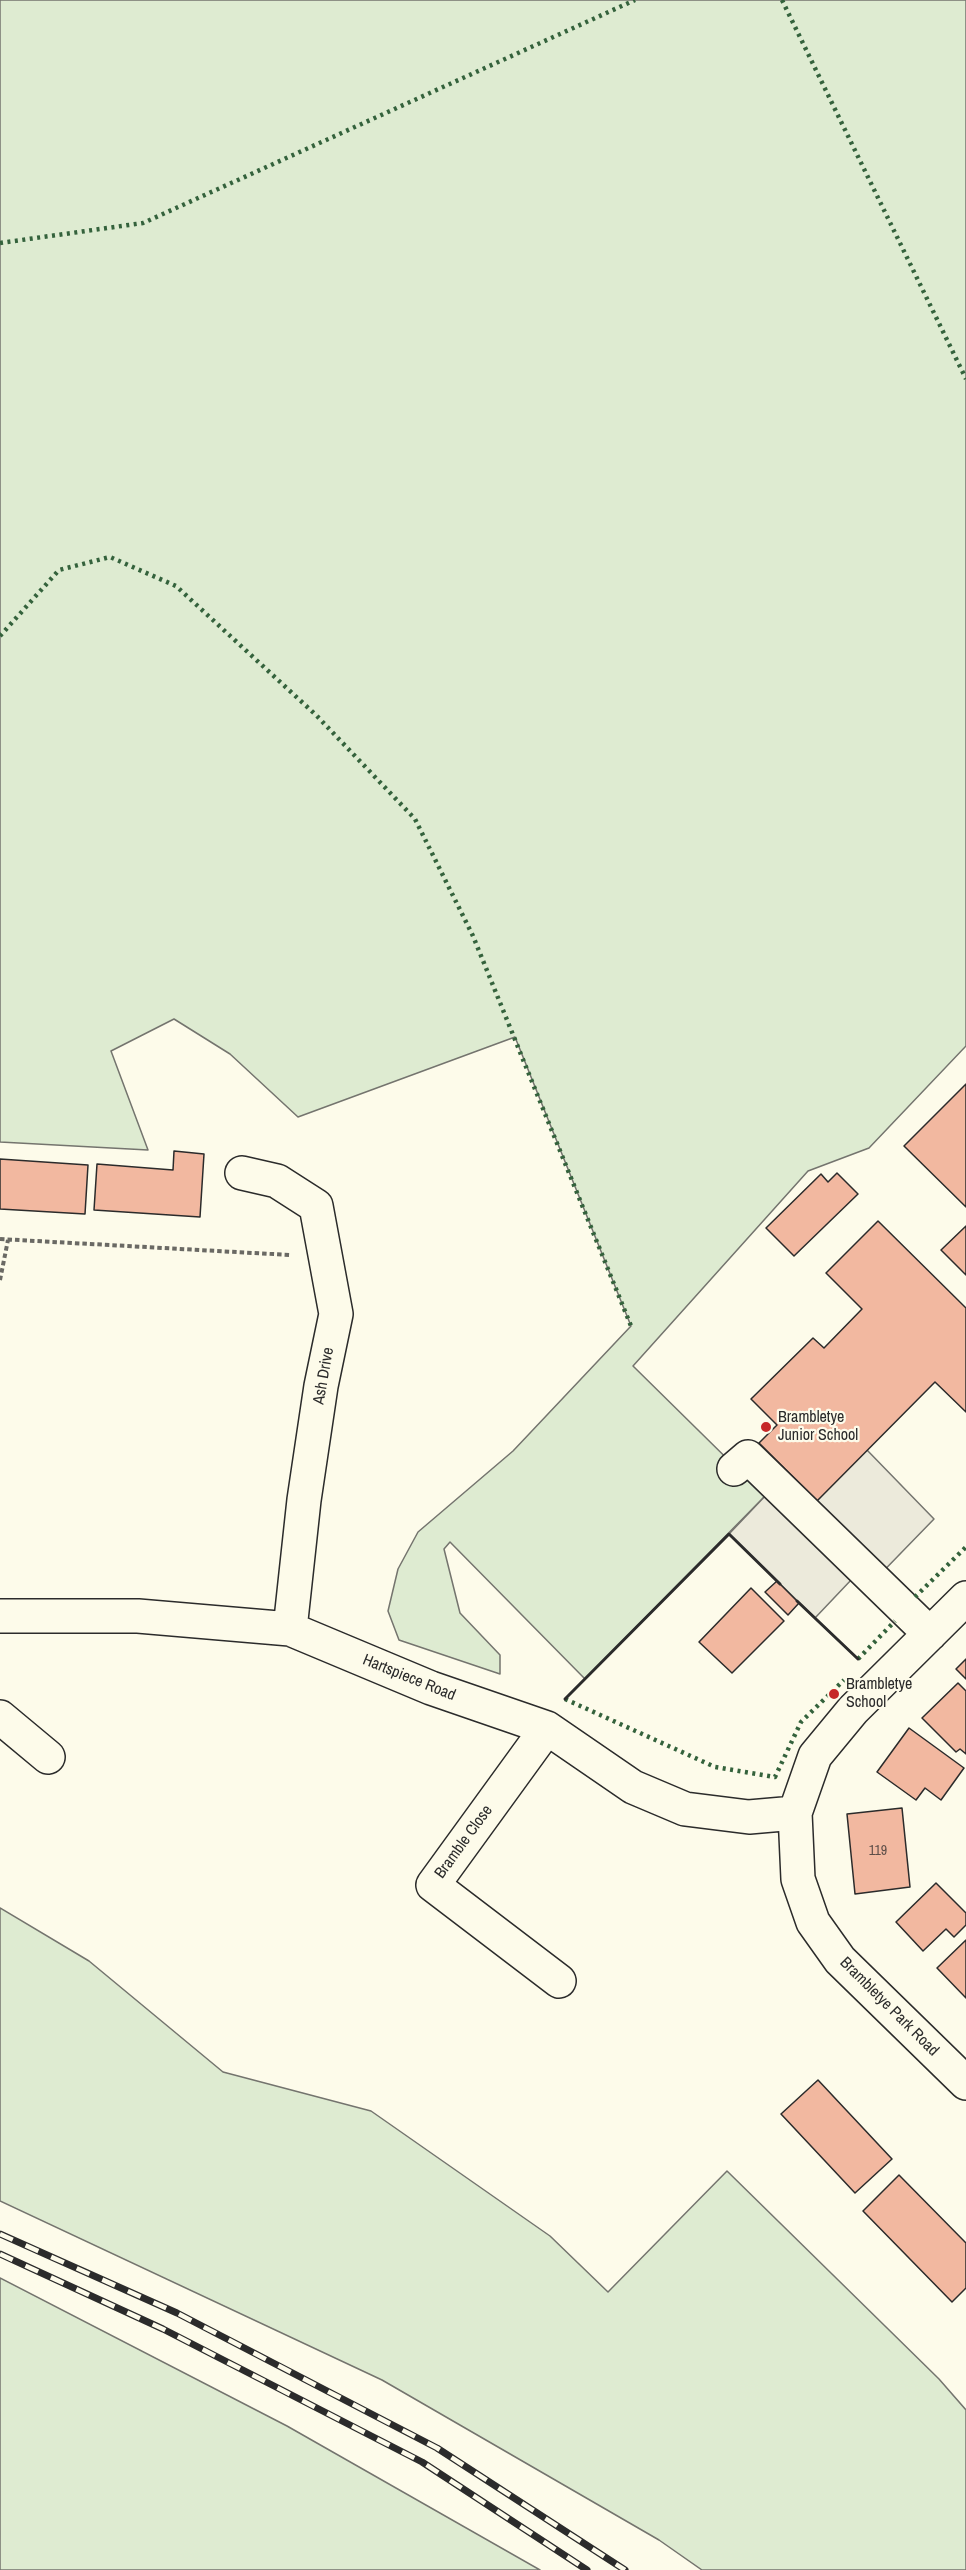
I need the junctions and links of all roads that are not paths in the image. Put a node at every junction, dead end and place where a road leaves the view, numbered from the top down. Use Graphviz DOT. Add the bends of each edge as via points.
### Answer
graph roads {
  1 [pos="242,1173"];
  2 [pos="734,1469"];
  3 [pos="966,1598"];
  4 [pos="0,1616"];
  5 [pos="290,1629"];
  6 [pos="930,1634"];
  7 [pos="0,1717"];
  8 [pos="547,1728"];
  9 [pos="48,1757"];
  10 [pos="795,1813"];
  11 [pos="560,1981"];
  12 [pos="966,2083"];
  1 -- 5 [label="street, Ash Drive" via="277,1181 316,1206 336,1314 318,1409"];
  2 -- 6 [label="street" via="748,1458"];
  3 -- 6 [label="street, Brambletye Park Road"];
  4 -- 5 [label="street, Hartspiece Road" via="138,1617"];
  5 -- 8 [label="street, Hartspiece Road" via="431,1688"];
  6 -- 10 [label="street, Brambletye Park Road" via="853,1710 816,1756"];
  7 -- 9 [label="street"];
  8 -- 10 [label="street, Hartspiece Road" via="633,1787 685,1809 749,1817"];
  8 -- 11 [label="street, Bramble Close" via="433,1885"];
  10 -- 12 [label="street, Brambletye Park Road" via="798,1879 813,1922 840,1960"];
}
